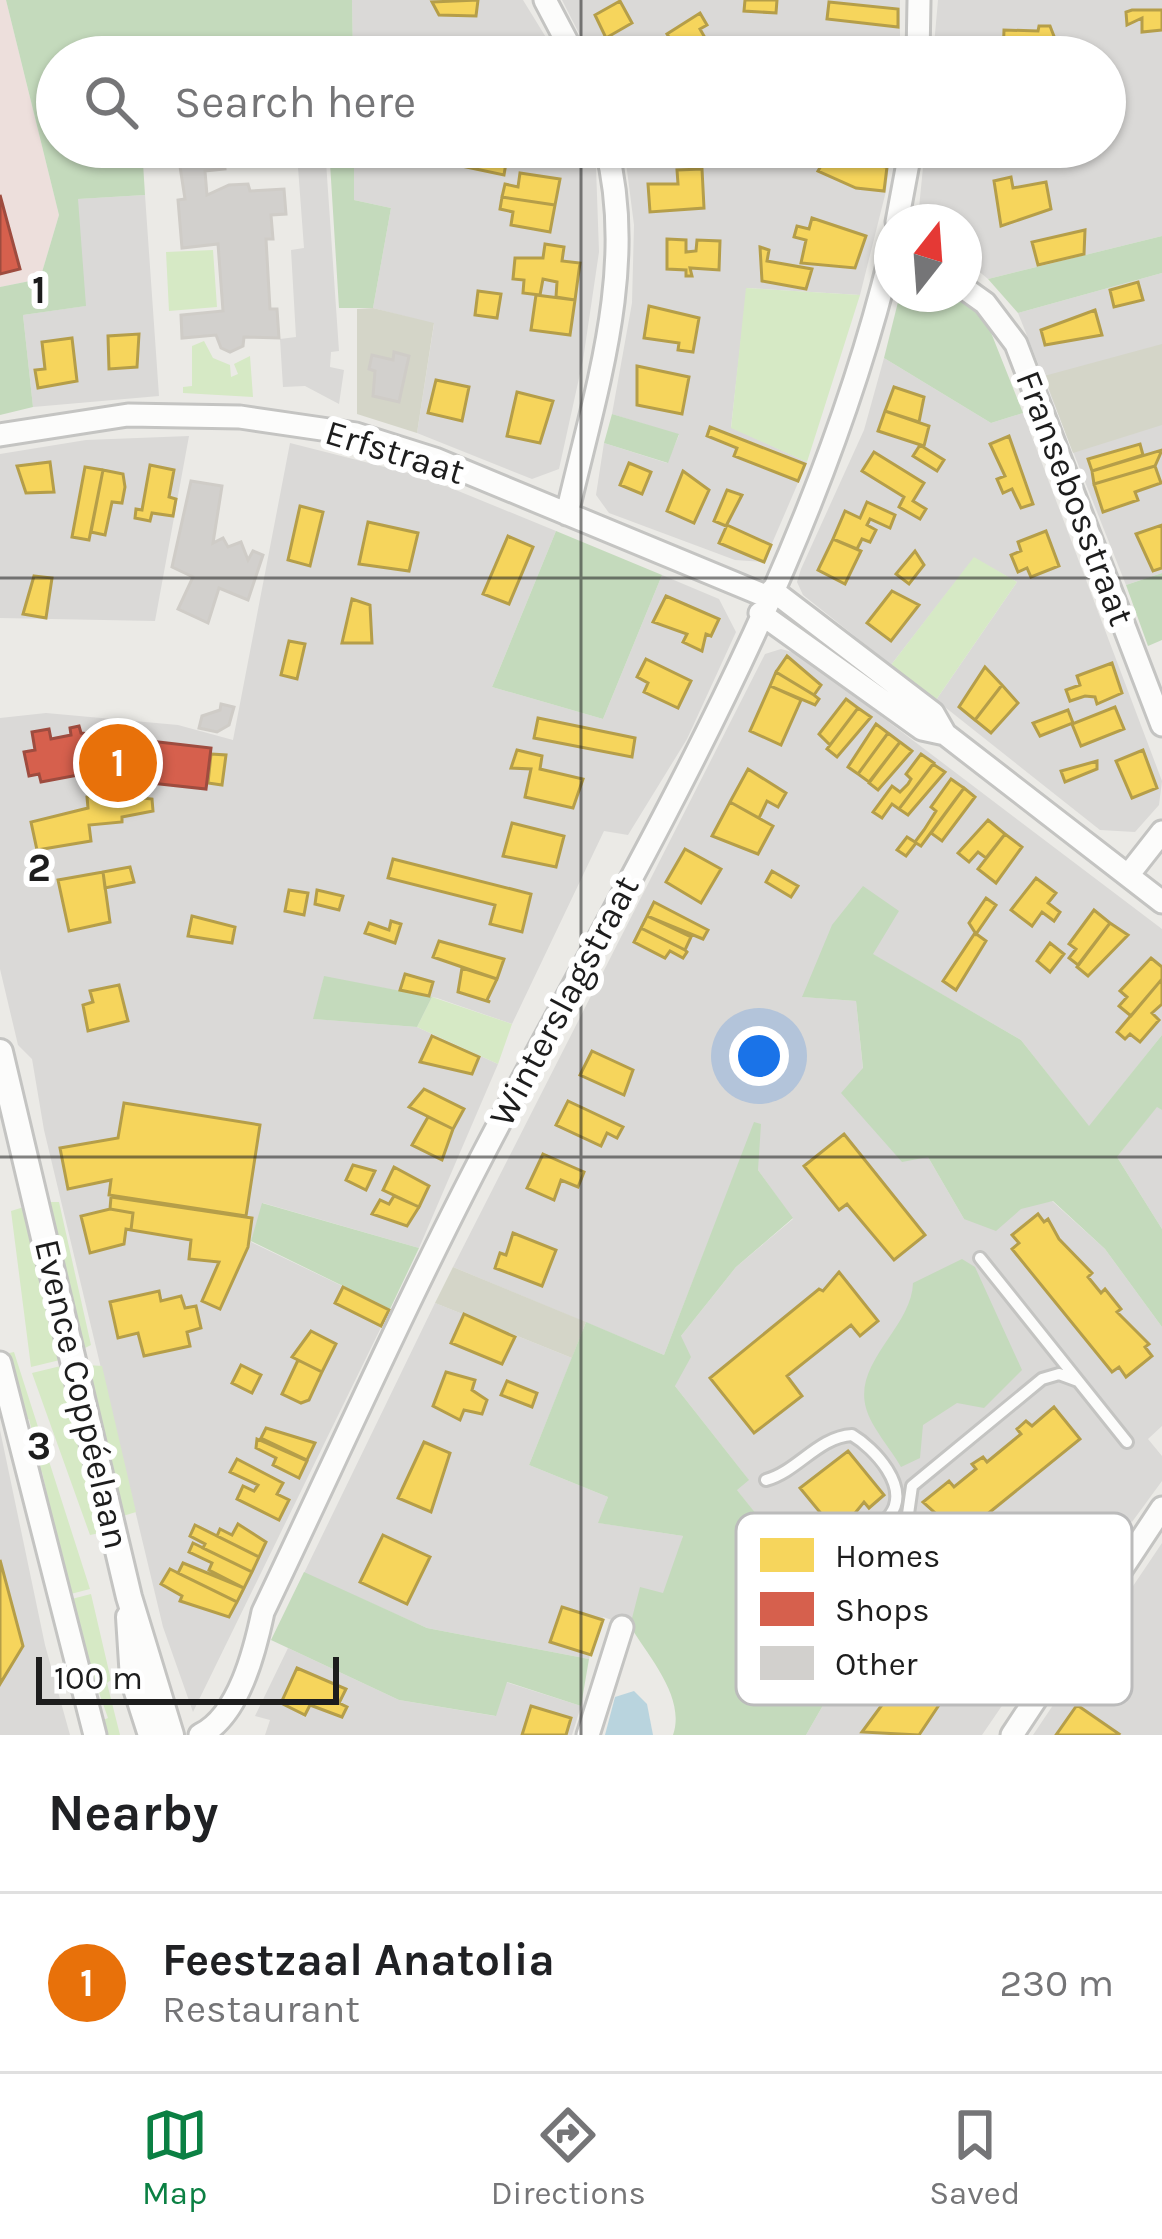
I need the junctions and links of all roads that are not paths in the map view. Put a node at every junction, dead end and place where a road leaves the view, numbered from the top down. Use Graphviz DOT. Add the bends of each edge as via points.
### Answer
graph roads {
  1 [pos="545,0"];
  2 [pos="919,0"];
  3 [pos="564,36"];
  4 [pos="918,36"];
  5 [pos="608,168"];
  6 [pos="907,168"];
  7 [pos="900,204"];
  8 [pos="982,301"];
  9 [pos="874,312"];
  10 [pos="0,435"];
  11 [pos="567,514"];
  12 [pos="767,600"];
  13 [pos="1162,725"];
  14 [pos="1162,832"];
  15 [pos="1129,874"];
  16 [pos="1162,902"];
  17 [pos="0,1052"];
  18 [pos="980,1258"];
  19 [pos="0,1363"];
  20 [pos="1078,1381"];
  21 [pos="1127,1442"];
  22 [pos="766,1480"];
  23 [pos="1162,1508"];
  24 [pos="891,1513"];
  25 [pos="908,1513"];
  26 [pos="1132,1553"];
  27 [pos="129,1597"];
  28 [pos="622,1627"];
  29 [pos="1032,1705"];
  30 [pos="95,1735"];
  31 [pos="151,1735"];
  32 [pos="171,1735"];
  33 [pos="200,1735"];
  34 [pos="588,1735"];
  35 [pos="1012,1735"];
  1 -- 3 [label="street"];
  2 -- 4 [label="street"];
  5 -- 11 [label="street" via="616,275"];
  6 -- 7 [label="street"];
  8 -- 13 [label="street, Fransebosstraat" via="1016,344"];
  9 -- 12 [label="street, Winterslagstraat" via="842,423"];
  10 -- 11 [label="street, Erfstraat" via="128,416 270,419 436,458"];
  11 -- 12 [label="street, Erfstraat"];
  12 -- 15 [label="street, Erfstraat" via="922,729 945,734"];
  12 -- 33 [label="street, Winterslagstraat" via="457,1207 269,1599 222,1718"];
  14 -- 15 [label="street"];
  15 -- 16 [label="street"];
  17 -- 27 [label="street, Evence Coppéelaan"];
  18 -- 20 [label="lane"];
  19 -- 30 [label="street"];
  20 -- 21 [label="lane"];
  20 -- 25 [label="lane" via="1042,1379 912,1486"];
  22 -- 24 [label="lane" via="835,1436 852,1435 894,1480"];
  23 -- 26 [label="street"];
  27 -- 31 [label="street" via="129,1656"];
  27 -- 32 [label="street, Evence Coppéelaan"];
  28 -- 34 [label="street"];
  29 -- 35 [label="street"];
}
